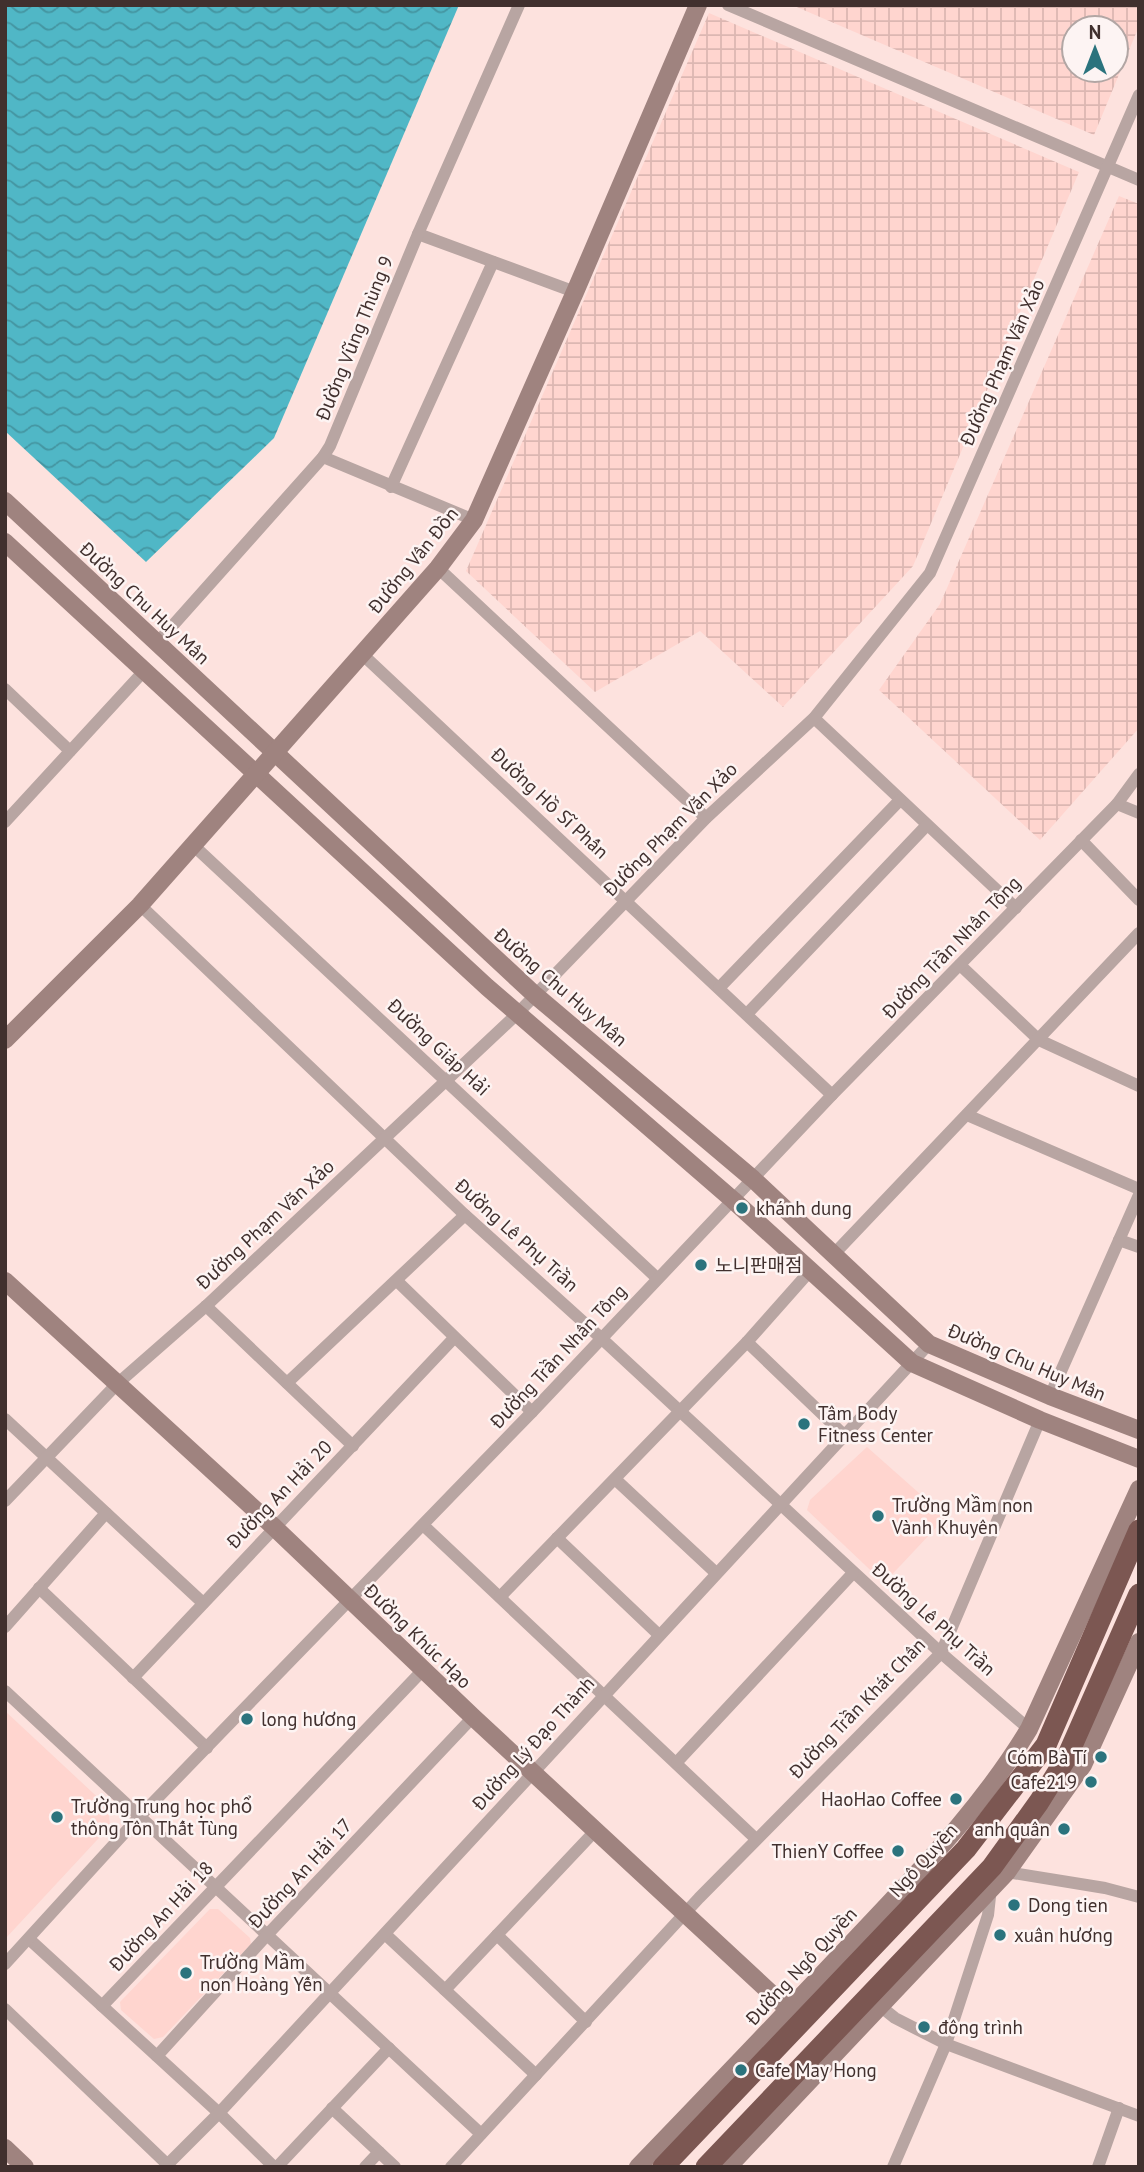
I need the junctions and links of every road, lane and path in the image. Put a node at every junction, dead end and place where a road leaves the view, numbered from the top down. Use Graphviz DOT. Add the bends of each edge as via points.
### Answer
graph roads {
  1 [pos="519,5"];
  2 [pos="698,5"];
  3 [pos="728,5"];
  4 [pos="1139,96"];
  5 [pos="1109,166"];
  6 [pos="1139,180"];
  7 [pos="418,234"];
  8 [pos="493,262"];
  9 [pos="575,292"];
  10 [pos="323,457"];
  11 [pos="391,487"];
  12 [pos="5,501"];
  13 [pos="474,520"];
  14 [pos="5,542"];
  15 [pos="438,568"];
  16 [pos="158,642"];
  17 [pos="362,654"];
  18 [pos="144,671"];
  19 [pos="5,689"];
  20 [pos="814,718"];
  21 [pos="70,751"];
  22 [pos="275,753"];
  23 [pos="256,774"];
  24 [pos="1139,774"];
  25 [pos="900,800"];
  26 [pos="1117,804"];
  27 [pos="1139,813"];
  28 [pos="706,818"];
  29 [pos="5,822"];
  30 [pos="927,825"];
  31 [pos="1082,840"];
  32 [pos="193,845"];
  33 [pos="625,900"];
  34 [pos="1139,900"];
  35 [pos="140,905"];
  36 [pos="1016,908"];
  37 [pos="1139,933"];
  38 [pos="960,965"];
  39 [pos="719,988"];
  40 [pos="535,995"];
  41 [pos="517,1014"];
  42 [pos="747,1014"];
  43 [pos="5,1040"];
  44 [pos="1039,1040"];
  45 [pos="445,1079"];
  46 [pos="1139,1086"];
  47 [pos="832,1095"];
  48 [pos="967,1115"];
  49 [pos="385,1137"];
  50 [pos="753,1179"];
  51 [pos="1139,1189"];
  52 [pos="1139,1195"];
  53 [pos="733,1200"];
  54 [pos="465,1215"];
  55 [pos="1119,1240"];
  56 [pos="1139,1247"];
  57 [pos="834,1254"];
  58 [pos="810,1271"];
  59 [pos="657,1278"];
  60 [pos="5,1281"];
  61 [pos="397,1282"];
  62 [pos="206,1306"];
  63 [pos="454,1338"];
  64 [pos="601,1338"];
  65 [pos="747,1342"];
  66 [pos="929,1344"];
  67 [pos="912,1363"];
  68 [pos="287,1383"];
  69 [pos="117,1384"];
  70 [pos="1050,1396"];
  71 [pos="679,1411"];
  72 [pos="532,1412"];
  73 [pos="5,1419"];
  74 [pos="1040,1420"];
  75 [pos="1139,1430"];
  76 [pos="844,1435"];
  77 [pos="353,1446"];
  78 [pos="45,1458"];
  79 [pos="1139,1459"];
  80 [pos="615,1479"];
  81 [pos="1139,1489"];
  82 [pos="5,1501"];
  83 [pos="782,1504"];
  84 [pos="106,1513"];
  85 [pos="423,1525"];
  86 [pos="274,1527"];
  87 [pos="1139,1530"];
  88 [pos="556,1538"];
  89 [pos="716,1573"];
  90 [pos="853,1573"];
  91 [pos="39,1588"];
  92 [pos="1139,1594"];
  93 [pos="500,1597"];
  94 [pos="351,1601"];
  95 [pos="203,1603"];
  96 [pos="5,1627"];
  97 [pos="659,1635"];
  98 [pos="1139,1642"];
  99 [pos="941,1653"];
  100 [pos="423,1670"];
  101 [pos="133,1678"];
  102 [pos="5,1691"];
  103 [pos="604,1693"];
  104 [pos="473,1717"];
  105 [pos="1029,1729"];
  106 [pos="207,1748"];
  107 [pos="677,1762"];
  108 [pos="533,1771"];
  109 [pos="139,1817"];
  110 [pos="596,1830"];
  111 [pos="756,1839"];
  112 [pos="1000,1869"];
  113 [pos="215,1886"];
  114 [pos="991,1890"];
  115 [pos="1139,1897"];
  116 [pos="685,1913"];
  117 [pos="385,1934"];
  118 [pos="267,1935"];
  119 [pos="497,1935"];
  120 [pos="29,1939"];
  121 [pos="5,1964"];
  122 [pos="445,1990"];
  123 [pos="329,1992"];
  124 [pos="102,2006"];
  125 [pos="880,2006"];
  126 [pos="5,2009"];
  127 [pos="796,2016"];
  128 [pos="586,2022"];
  129 [pos="946,2044"];
  130 [pos="389,2048"];
  131 [pos="157,2056"];
  132 [pos="536,2075"];
  133 [pos="332,2108"];
  134 [pos="1119,2108"];
  135 [pos="219,2113"];
  136 [pos="1139,2116"];
  137 [pos="481,2134"];
  138 [pos="5,2148"];
  139 [pos="380,2152"];
  140 [pos="167,2166"];
  141 [pos="25,2167"];
  142 [pos="275,2167"];
  143 [pos="365,2167"];
  144 [pos="395,2167"];
  145 [pos="451,2167"];
  146 [pos="638,2167"];
  147 [pos="663,2167"];
  148 [pos="706,2167"];
  149 [pos="728,2167"];
  150 [pos="893,2167"];
  151 [pos="1098,2167"];
  1 -- 7 [label="street, Đường Vũng Thùng 9"];
  2 -- 9 [label="street, Đường Vân Đồn"];
  3 -- 5 [label="street"];
  4 -- 5 [label="street, Đường Phạm Văn Xảo"];
  5 -- 6 [label="street"];
  5 -- 20 [label="street, Đường Phạm Văn Xảo" via="930,573"];
  7 -- 8 [label="street"];
  7 -- 10 [label="street, Đường Vũng Thùng 9"];
  8 -- 9 [label="street"];
  8 -- 11 [label="street"];
  9 -- 13 [label="street, Đường Vân Đồn"];
  10 -- 11 [label="street"];
  10 -- 16 [label="street, Đường Vũng Thùng 9"];
  11 -- 13 [label="street"];
  12 -- 16 [label="street, Đường Chu Huy Mân"];
  13 -- 15 [label="street, Đường Vân Đồn"];
  14 -- 18 [label="street"];
  15 -- 17 [label="street, Đường Vân Đồn"];
  15 -- 28 [label="street"];
  16 -- 22 [label="street, Đường Chu Huy Mân"];
  17 -- 22 [label="street, Đường Vân Đồn"];
  17 -- 33 [label="street, Đường Hồ Sĩ Phấn"];
  18 -- 21 [label="street"];
  18 -- 23 [label="street"];
  19 -- 21 [label="street"];
  20 -- 25 [label="street"];
  20 -- 28 [label="street, Đường Phạm Văn Xảo"];
  21 -- 29 [label="street"];
  22 -- 23 [label="street, Đường Vân Đồn"];
  22 -- 40 [label="street, Đường Chu Huy Mân"];
  23 -- 32 [label="street, Đường Vân Đồn"];
  23 -- 41 [label="street"];
  24 -- 26 [label="street, Đường Trần Nhân Tông"];
  25 -- 30 [label="street"];
  25 -- 39 [label="street"];
  26 -- 27 [label="street"];
  26 -- 31 [label="street, Đường Trần Nhân Tông"];
  28 -- 33 [label="street, Đường Phạm Văn Xảo"];
  30 -- 36 [label="street"];
  30 -- 42 [label="street"];
  31 -- 34 [label="street"];
  31 -- 36 [label="street, Đường Trần Nhân Tông"];
  32 -- 35 [label="street, Đường Vân Đồn"];
  32 -- 45 [label="street, Đường Giáp Hải"];
  33 -- 39 [label="street, Đường Hồ Sĩ Phấn"];
  33 -- 40 [label="street, Đường Phạm Văn Xảo"];
  35 -- 43 [label="street, Đường Vân Đồn"];
  35 -- 49 [label="street, Đường Lê Phụ Trần"];
  36 -- 38 [label="street, Đường Trần Nhân Tông"];
  37 -- 44 [label="street"];
  38 -- 44 [label="street"];
  38 -- 47 [label="street, Đường Trần Nhân Tông"];
  39 -- 42 [label="street, Đường Hồ Sĩ Phấn"];
  40 -- 41 [label="street, Đường Phạm Văn Xảo"];
  40 -- 50 [label="street, Đường Chu Huy Mân"];
  41 -- 45 [label="street, Đường Phạm Văn Xảo"];
  41 -- 53 [label="street"];
  42 -- 47 [label="street, Đường Hồ Sĩ Phấn"];
  44 -- 46 [label="street"];
  44 -- 48 [label="street"];
  45 -- 49 [label="street, Đường Phạm Văn Xảo"];
  45 -- 59 [label="street, Đường Giáp Hải"];
  47 -- 50 [label="street, Đường Trần Nhân Tông"];
  48 -- 51 [label="street"];
  48 -- 57 [label="street"];
  49 -- 54 [label="street, Đường Lê Phụ Trần"];
  49 -- 62 [label="street, Đường Phạm Văn Xảo"];
  50 -- 53 [label="street, Đường Trần Nhân Tông"];
  50 -- 57 [label="street, Đường Chu Huy Mân"];
  52 -- 55 [label="street"];
  53 -- 58 [label="street"];
  53 -- 59 [label="street, Đường Trần Nhân Tông"];
  54 -- 61 [label="street"];
  54 -- 64 [label="street, Đường Lê Phụ Trần"];
  55 -- 56 [label="street"];
  55 -- 70 [label="street"];
  57 -- 66 [label="street, Đường Chu Huy Mân"];
  58 -- 65 [label="street"];
  58 -- 67 [label="street"];
  59 -- 64 [label="street, Đường Trần Nhân Tông"];
  60 -- 69 [label="street, Đường Khúc Hạo"];
  61 -- 63 [label="street"];
  61 -- 68 [label="street"];
  62 -- 68 [label="street"];
  62 -- 69 [label="street, Đường Phạm Văn Xảo"];
  63 -- 72 [label="street"];
  63 -- 77 [label="street, Đường An Hải 20"];
  64 -- 71 [label="street, Đường Lê Phụ Trần"];
  64 -- 72 [label="street, Đường Trần Nhân Tông"];
  65 -- 71 [label="street"];
  65 -- 76 [label="street"];
  66 -- 67 [label="street, Đường Lý Đạo Thành"];
  66 -- 70 [label="street, Đường Chu Huy Mân"];
  67 -- 74 [label="street"];
  67 -- 76 [label="street, Đường Lý Đạo Thành"];
  68 -- 77 [label="street"];
  69 -- 78 [label="street, Đường Phạm Văn Xảo"];
  69 -- 86 [label="street, Đường Khúc Hạo"];
  70 -- 75 [label="street, Đường Chu Huy Mân"];
  71 -- 80 [label="street"];
  71 -- 83 [label="street, Đường Lê Phụ Trần"];
  72 -- 85 [label="street, Đường Trần Nhân Tông"];
  73 -- 78 [label="street"];
  74 -- 79 [label="street"];
  74 -- 99 [label="street, Đường Trần Khát Chân"];
  76 -- 83 [label="street, Đường Lý Đạo Thành"];
  77 -- 86 [label="street, Đường An Hải 20"];
  78 -- 82 [label="street, Đường Phạm Văn Xảo"];
  78 -- 84 [label="street"];
  80 -- 88 [label="street"];
  80 -- 89 [label="street"];
  81 -- 105 [label="street, Đường Ngô Quyền"];
  83 -- 89 [label="street, Đường Lý Đạo Thành"];
  83 -- 90 [label="street, Đường Lê Phụ Trần"];
  84 -- 91 [label="street"];
  84 -- 95 [label="street"];
  85 -- 93 [label="street"];
  85 -- 94 [label="street, Đường Trần Nhân Tông"];
  86 -- 94 [label="street, Đường Khúc Hạo"];
  86 -- 95 [label="street, Đường An Hải 20"];
  87 -- 127 [label="highway, Ngô Quyền" via="1045,1745 966,1849"];
  88 -- 93 [label="street"];
  88 -- 97 [label="street"];
  89 -- 97 [label="street, Đường Lý Đạo Thành"];
  90 -- 99 [label="street, Đường Lê Phụ Trần"];
  90 -- 107 [label="street"];
  91 -- 96 [label="street"];
  91 -- 101 [label="street"];
  92 -- 112 [label="highway" via="1067,1757"];
  93 -- 103 [label="street"];
  94 -- 100 [label="street, Đường Khúc Hạo"];
  94 -- 106 [label="street, Đường Trần Nhân Tông"];
  95 -- 101 [label="street, Đường An Hải 20"];
  97 -- 103 [label="street, Đường Lý Đạo Thành"];
  98 -- 112 [label="street" via="1083,1765"];
  99 -- 105 [label="street, Đường Lê Phụ Trần"];
  99 -- 111 [label="street, Đường Trần Khát Chân"];
  100 -- 104 [label="street, Đường Khúc Hạo"];
  100 -- 113 [label="street, Đường An Hải 18"];
  101 -- 106 [label="street"];
  102 -- 109 [label="street"];
  103 -- 107 [label="street"];
  103 -- 108 [label="street, Đường Lý Đạo Thành"];
  104 -- 108 [label="street, Đường Khúc Hạo"];
  104 -- 118 [label="street, Đường An Hải 17"];
  105 -- 127 [label="street, Đường Ngô Quyền" via="960,1827"];
  106 -- 109 [label="street, Đường Trần Nhân Tông"];
  107 -- 111 [label="street"];
  108 -- 110 [label="street, Đường Khúc Hạo"];
  108 -- 117 [label="street, Đường Lý Đạo Thành"];
  109 -- 113 [label="street"];
  109 -- 120 [label="street, Đường Trần Nhân Tông"];
  110 -- 116 [label="street, Đường Khúc Hạo"];
  110 -- 119 [label="street"];
  111 -- 116 [label="street, Đường Trần Khát Chân"];
  112 -- 114 [label="street"];
  112 -- 115 [label="street"];
  112 -- 148 [label="highway"];
  113 -- 118 [label="street"];
  113 -- 124 [label="street, Đường An Hải 18"];
  114 -- 125 [label="street"];
  114 -- 129 [label="street" via="988,1915"];
  116 -- 127 [label="street, Đường Khúc Hạo"];
  116 -- 128 [label="street, Đường Trần Khát Chân"];
  117 -- 122 [label="street"];
  117 -- 123 [label="street, Đường Lý Đạo Thành"];
  118 -- 123 [label="street"];
  118 -- 131 [label="street, Đường An Hải 17"];
  119 -- 122 [label="street"];
  119 -- 128 [label="street"];
  120 -- 121 [label="street, Đường Trần Nhân Tông"];
  120 -- 124 [label="street"];
  122 -- 132 [label="street"];
  123 -- 130 [label="street"];
  123 -- 135 [label="street, Đường Lý Đạo Thành"];
  124 -- 131 [label="street"];
  125 -- 129 [label="street"];
  125 -- 149 [label="street"];
  126 -- 140 [label="street"];
  127 -- 146 [label="street, Đường Ngô Quyền"];
  127 -- 147 [label="highway, Ngô Quyền"];
  128 -- 132 [label="street, Đường Trần Khát Chân"];
  129 -- 134 [label="street"];
  129 -- 150 [label="street"];
  130 -- 133 [label="street"];
  130 -- 137 [label="street"];
  131 -- 135 [label="street"];
  132 -- 137 [label="street, Đường Trần Khát Chân"];
  133 -- 139 [label="street"];
  133 -- 142 [label="street"];
  134 -- 136 [label="street"];
  134 -- 151 [label="street"];
  135 -- 140 [label="street, Đường Lý Đạo Thành"];
  135 -- 142 [label="street"];
  137 -- 145 [label="street, Đường Trần Khát Chân"];
  138 -- 141 [label="street"];
  139 -- 143 [label="street"];
  139 -- 144 [label="street"];
}
